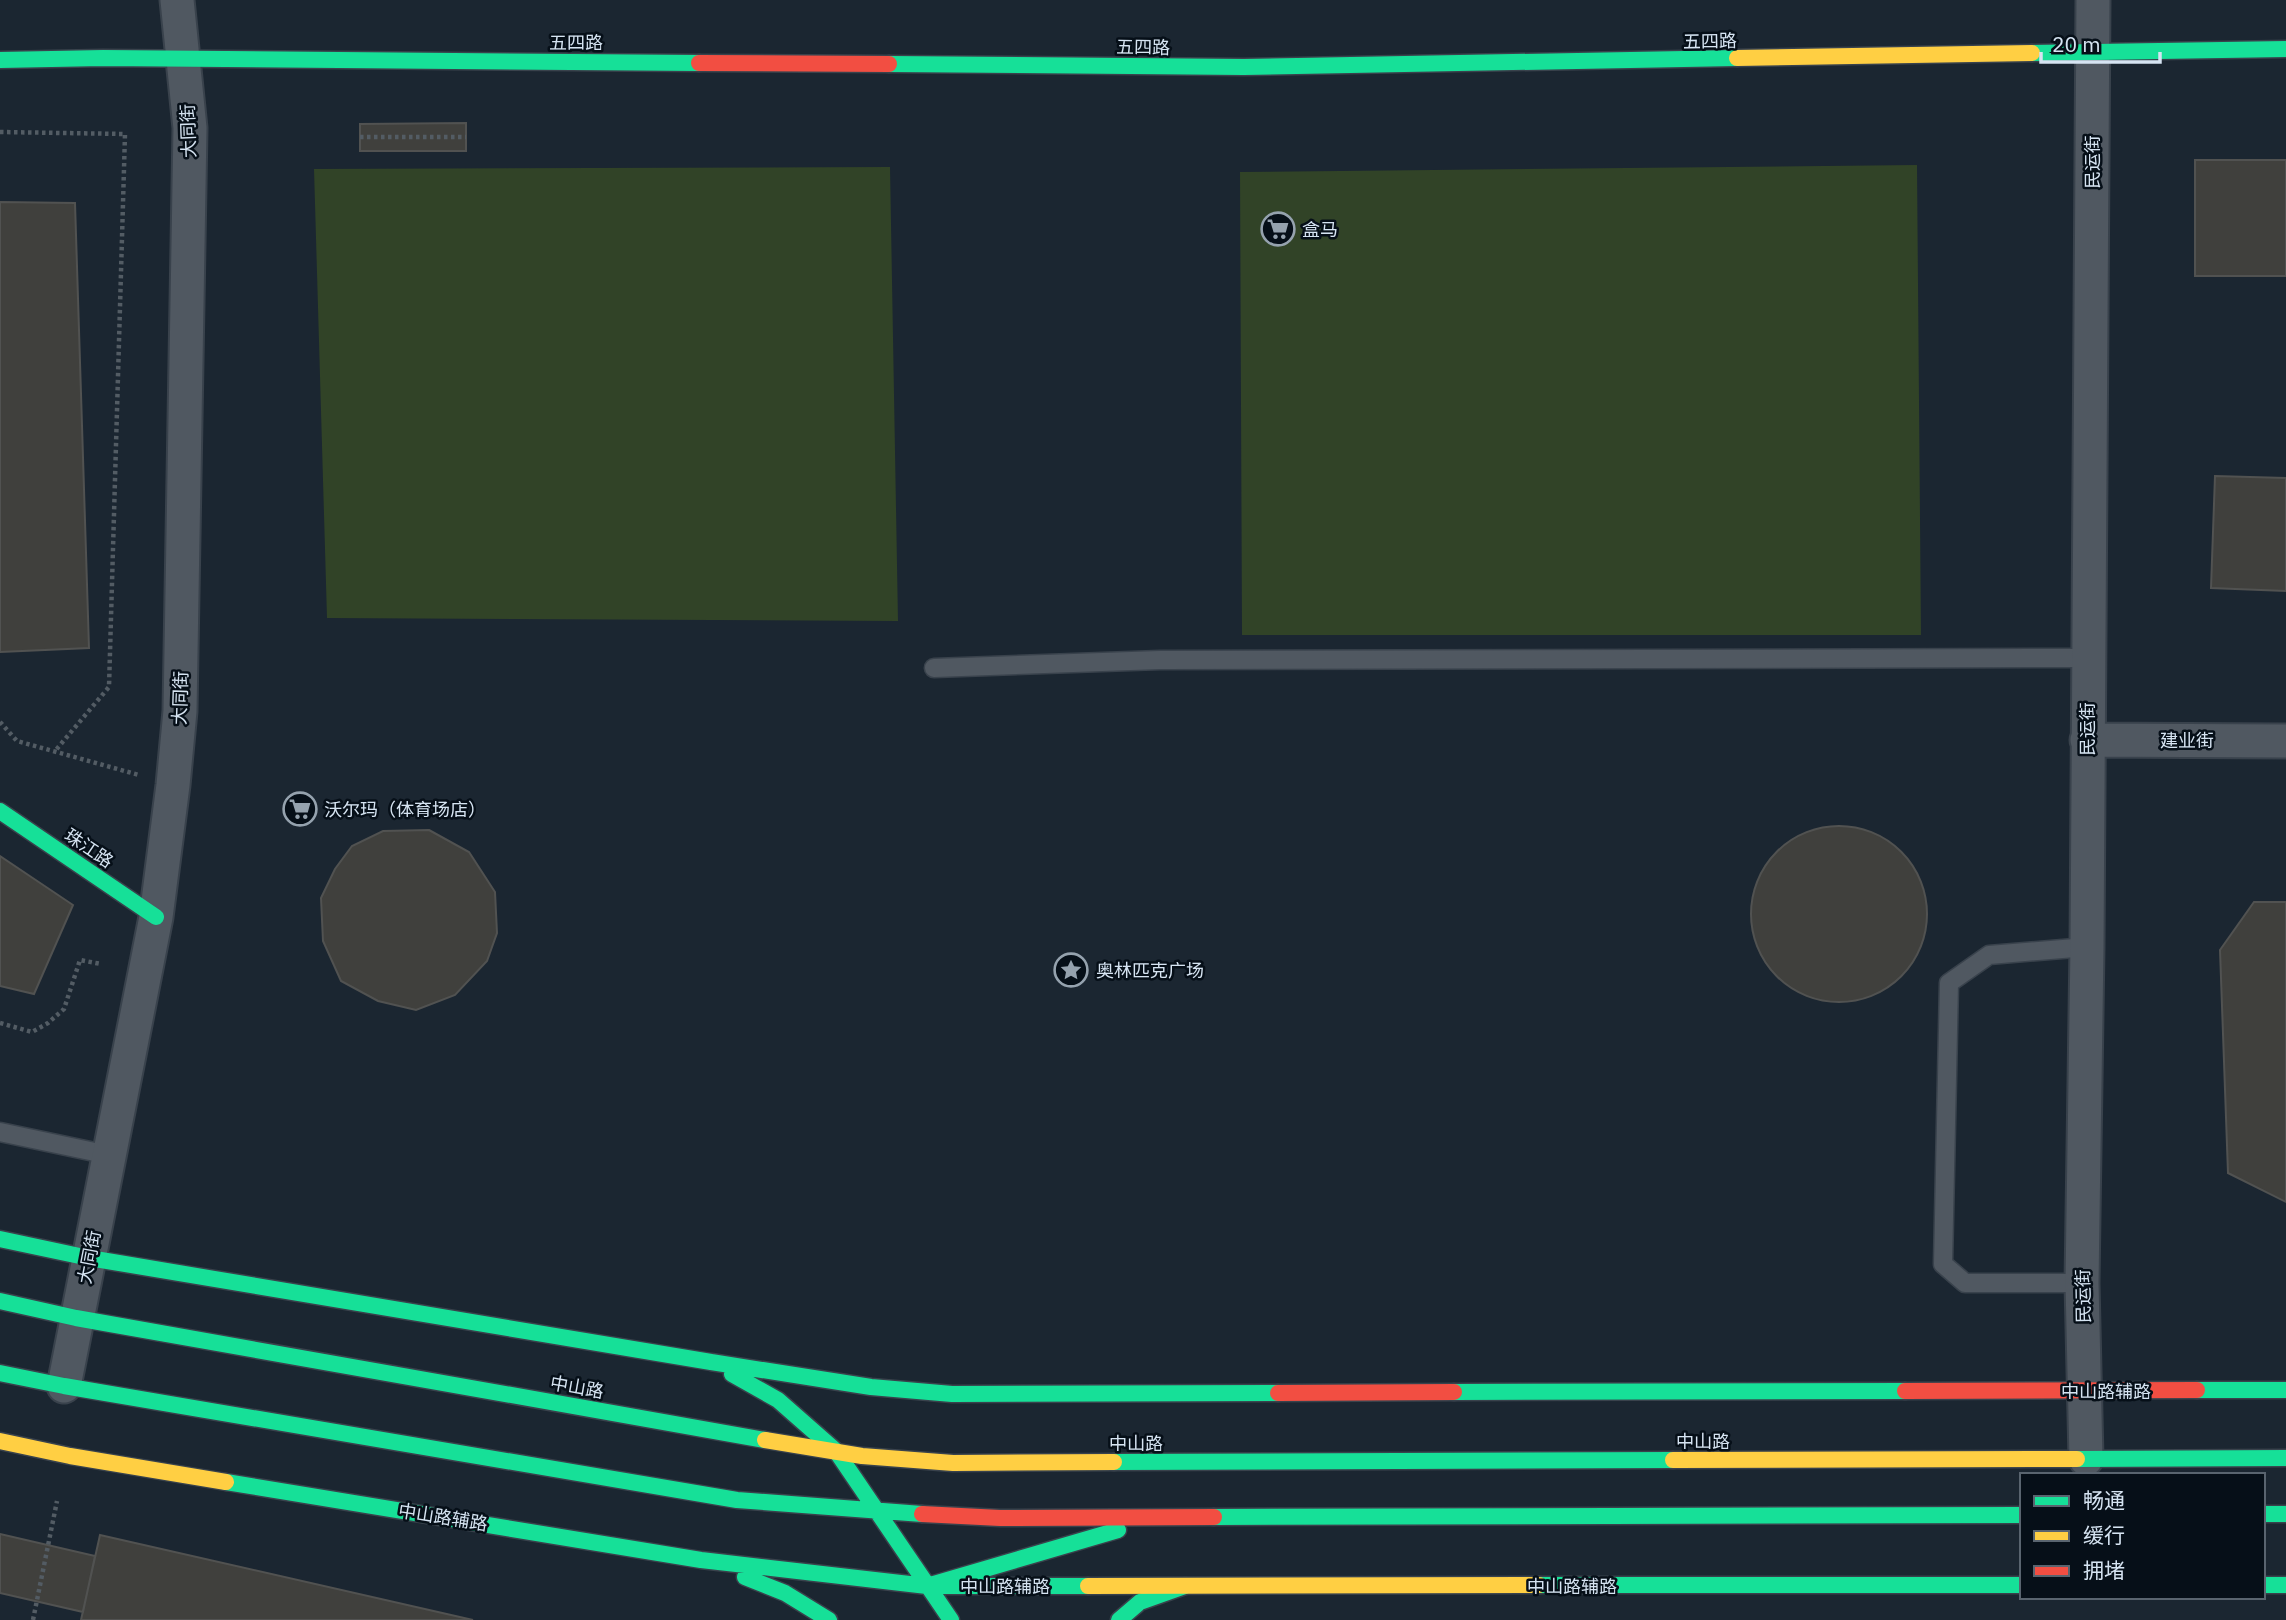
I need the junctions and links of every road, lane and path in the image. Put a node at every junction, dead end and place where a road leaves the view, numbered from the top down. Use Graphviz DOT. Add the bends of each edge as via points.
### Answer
graph roads {
  1 [pos="177,0"];
  2 [pos="2093,0"];
  3 [pos="2286,49"];
  4 [pos="2093,53"];
  5 [pos="183,59"];
  6 [pos="0,60"];
  7 [pos="0,132"];
  8 [pos="360,137"];
  9 [pos="466,137"];
  10 [pos="2088,658"];
  11 [pos="934,668"];
  12 [pos="0,722"];
  13 [pos="2087,740"];
  14 [pos="2286,741"];
  15 [pos="55,751"];
  16 [pos="173,785"];
  17 [pos="0,811"];
  18 [pos="156,917"];
  19 [pos="2087,947"];
  20 [pos="101,964"];
  21 [pos="0,1023"];
  22 [pos="0,1132"];
  23 [pos="109,1155"];
  24 [pos="0,1239"];
  25 [pos="89,1258"];
  26 [pos="2082,1283"];
  27 [pos="0,1301"];
  28 [pos="76,1318"];
  29 [pos="710,1362"];
  30 [pos="0,1373"];
  31 [pos="64,1387"];
  32 [pos="2286,1390"];
  33 [pos="2084,1391"];
  34 [pos="0,1441"];
  35 [pos="836,1451"];
  36 [pos="2286,1458"];
  37 [pos="2086,1459"];
  38 [pos="57,1501"];
  39 [pos="878,1513"];
  40 [pos="2265,1514"];
  41 [pos="2286,1514"];
  42 [pos="2020,1515"];
  43 [pos="1160,1517"];
  44 [pos="701,1560"];
  45 [pos="2265,1585"];
  46 [pos="2286,1585"];
  47 [pos="928,1586"];
  48 [pos="1185,1586"];
  49 [pos="2020,1586"];
  50 [pos="33,1620"];
  51 [pos="829,1620"];
  52 [pos="951,1620"];
  53 [pos="1119,1620"];
  1 -- 5 [label="street, 大同街"];
  2 -- 4 [label="street, 民运街"];
  3 -- 4 [label="main road, 五四路"];
  4 -- 5 [label="main road, 五四路" via="1244,67"];
  4 -- 10 [label="street, 民运街"];
  5 -- 6 [label="main road, 五四路"];
  5 -- 16 [label="street, 大同街" via="190,128 180,711"];
  7 -- 15 [label="path" via="125,134 109,687"];
  8 -- 9 [label="path"];
  10 -- 11 [label="lane" via="1160,660"];
  10 -- 13 [label="street, 民运街"];
  12 -- 15 [label="path" via="18,741"];
  13 -- 14 [label="street, 建业街"];
  13 -- 19 [label="street, 民运街"];
  15 -- 16 [label="path"];
  16 -- 18 [label="street, 大同街"];
  17 -- 18 [label="main road, 珠江路"];
  18 -- 23 [label="street, 大同街"];
  19 -- 26 [label="street, 民运街"];
  19 -- 26 [label="lane" via="1989,955 1949,982 1943,1264 1965,1283"];
  20 -- 21 [label="path" via="80,960 64,1009 48,1023 32,1032"];
  22 -- 23 [label="lane"];
  23 -- 25 [label="street, 大同街"];
  24 -- 25 [label="main road, 中山路辅路"];
  25 -- 28 [label="street, 大同街"];
  25 -- 29 [label="main road, 中山路辅路"];
  26 -- 33 [label="street, 民运街"];
  27 -- 28 [label="main road, 中山路"];
  28 -- 31 [label="street, 大同街"];
  28 -- 35 [label="main road, 中山路"];
  29 -- 33 [label="main road, 中山路辅路" via="871,1387 952,1394"];
  29 -- 35 [label="main road" via="778,1400"];
  30 -- 31 [label="main road"];
  31 -- 39 [label="main road" via="737,1500"];
  32 -- 33 [label="main road, 中山路辅路"];
  33 -- 37 [label="street, 民运街"];
  34 -- 44 [label="main road, 中山路辅路"];
  35 -- 37 [label="main road, 中山路" via="953,1463"];
  35 -- 39 [label="main road"];
  36 -- 37 [label="main road, 中山路"];
  38 -- 50 [label="path"];
  39 -- 43 [label="main road"];
  39 -- 47 [label="main road"];
  40 -- 41 [label="main road"];
  42 -- 43 [label="main road"];
  43 -- 47 [label="main road"];
  44 -- 47 [label="main road, 中山路辅路"];
  44 -- 51 [label="main road" via="785,1593"];
  45 -- 46 [label="main road"];
  47 -- 48 [label="main road, 中山路辅路"];
  47 -- 52 [label="main road"];
  48 -- 49 [label="main road, 中山路辅路"];
  48 -- 53 [label="main road" via="1140,1602"];
}
